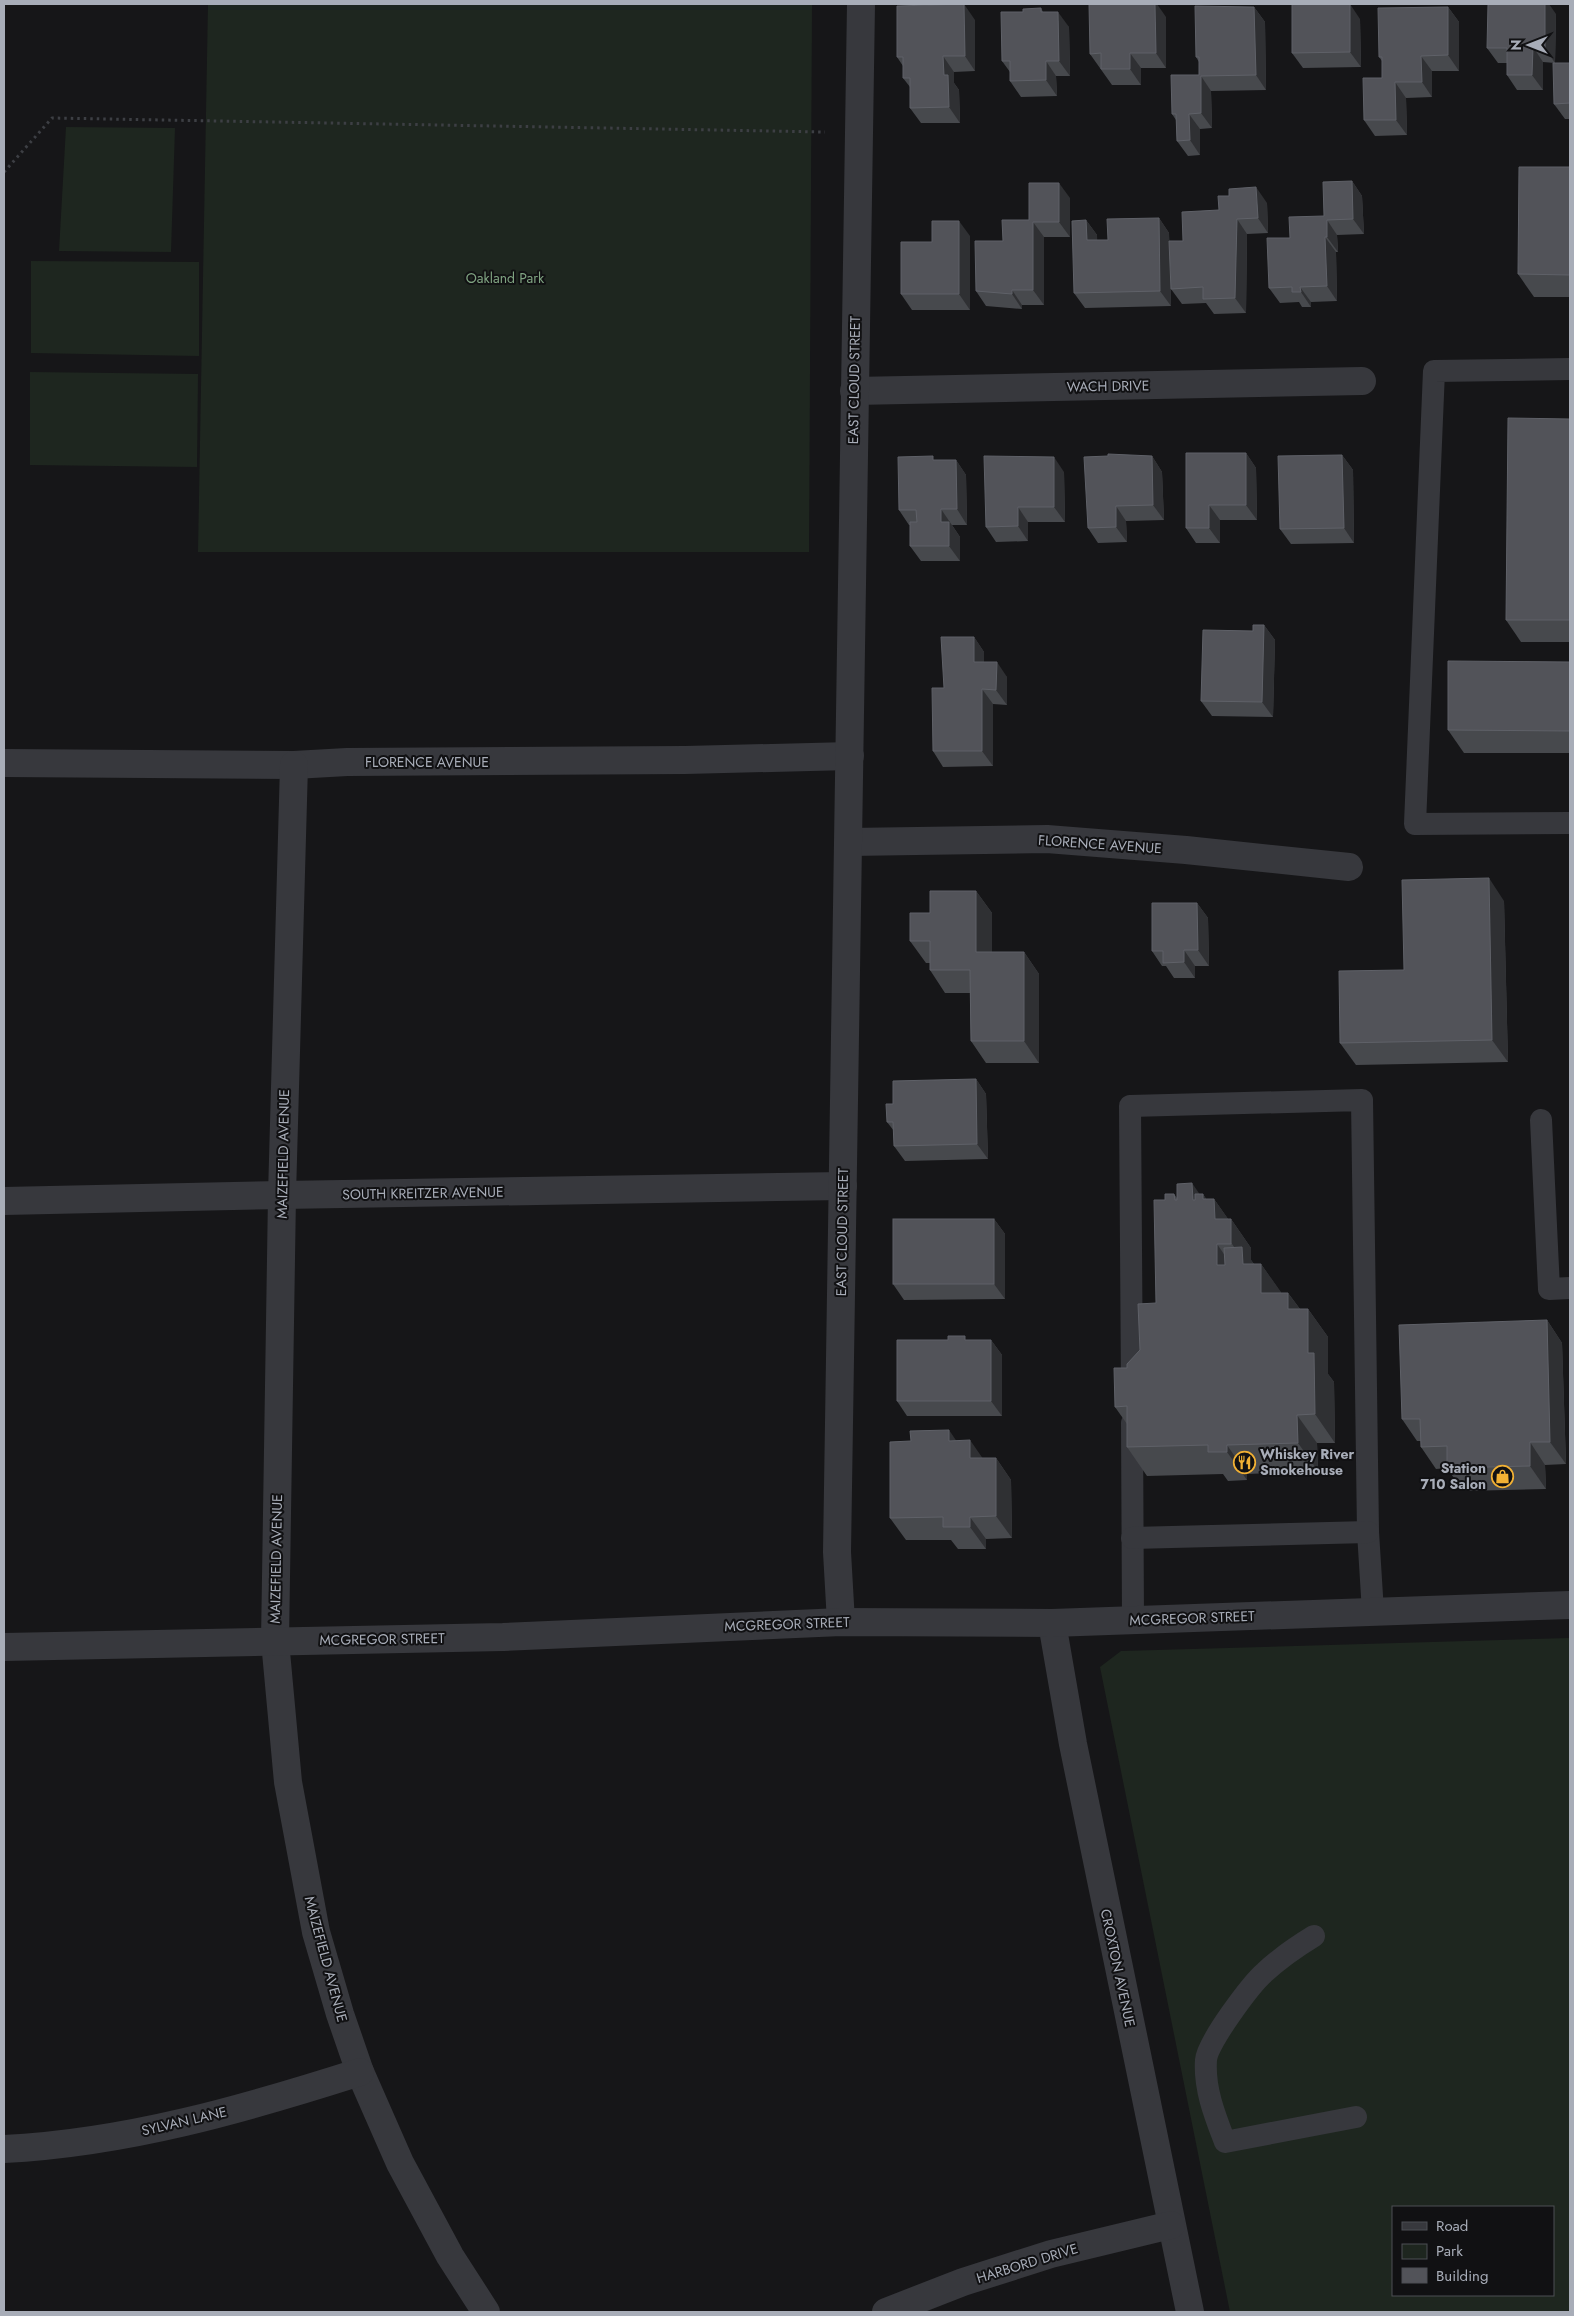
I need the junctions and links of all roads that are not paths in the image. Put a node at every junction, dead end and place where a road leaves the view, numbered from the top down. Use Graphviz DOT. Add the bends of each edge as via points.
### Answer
graph roads {
  1 [pos="862,4"];
  2 [pos="1570,369"];
  3 [pos="1362,381"];
  4 [pos="854,390"];
  5 [pos="850,756"];
  6 [pos="4,763"];
  7 [pos="294,765"];
  8 [pos="1570,823"];
  9 [pos="849,842"];
  10 [pos="1349,867"];
  11 [pos="1540,1120"];
  12 [pos="843,1186"];
  13 [pos="282,1195"];
  14 [pos="4,1202"];
  15 [pos="1570,1288"];
  16 [pos="1368,1532"];
  17 [pos="1132,1538"];
  18 [pos="1570,1605"];
  19 [pos="1373,1612"];
  20 [pos="1133,1620"];
  21 [pos="841,1622"];
  22 [pos="1052,1623"];
  23 [pos="275,1641"];
  24 [pos="4,1647"];
  25 [pos="1314,1936"];
  26 [pos="360,2072"];
  27 [pos="1356,2117"];
  28 [pos="4,2150"];
  29 [pos="1170,2225"];
  30 [pos="486,2312"];
  31 [pos="886,2312"];
  32 [pos="1190,2312"];
  1 -- 4 [label="street, EAST CLOUD STREET"];
  2 -- 8 [label="lane" via="1434,371 1415,824"];
  3 -- 4 [label="street, WACH DRIVE"];
  4 -- 5 [label="street, EAST CLOUD STREET"];
  5 -- 7 [label="street, FLORENCE AVENUE"];
  5 -- 9 [label="street, EAST CLOUD STREET"];
  6 -- 7 [label="street, FLORENCE AVENUE"];
  7 -- 13 [label="street, MAIZEFIELD AVENUE"];
  9 -- 10 [label="street, FLORENCE AVENUE" via="1047,839"];
  9 -- 12 [label="street, EAST CLOUD STREET"];
  11 -- 15 [label="lane" via="1549,1289"];
  12 -- 13 [label="street, SOUTH KREITZER AVENUE"];
  12 -- 21 [label="street, EAST CLOUD STREET" via="837,1552"];
  13 -- 14 [label="street, SOUTH KREITZER AVENUE"];
  13 -- 23 [label="street, MAIZEFIELD AVENUE"];
  16 -- 17 [label="lane"];
  16 -- 17 [label="lane" via="1362,1100 1130,1106"];
  16 -- 19 [label="lane"];
  17 -- 20 [label="lane"];
  18 -- 19 [label="street, MCGREGOR STREET"];
  19 -- 20 [label="street, MCGREGOR STREET"];
  20 -- 22 [label="street, MCGREGOR STREET"];
  21 -- 22 [label="street, MCGREGOR STREET"];
  21 -- 23 [label="street, MCGREGOR STREET" via="503,1637"];
  22 -- 29 [label="street, CROXTON AVENUE" via="1074,1753"];
  23 -- 24 [label="street, MCGREGOR STREET"];
  23 -- 26 [label="street, MAIZEFIELD AVENUE" via="288,1782 297,1840 316,1932"];
  25 -- 27 [label="lane" via="1289,1951 1262,1974 1215,2037 1206,2058 1207,2089 1225,2142"];
  26 -- 28 [label="street, SYLVAN LANE" via="195,2120 114,2137"];
  26 -- 30 [label="street, MAIZEFIELD AVENUE" via="400,2163 450,2256"];
  29 -- 31 [label="street, HARBORD DRIVE" via="1051,2254 963,2282"];
  29 -- 32 [label="street, CROXTON AVENUE"];
}
